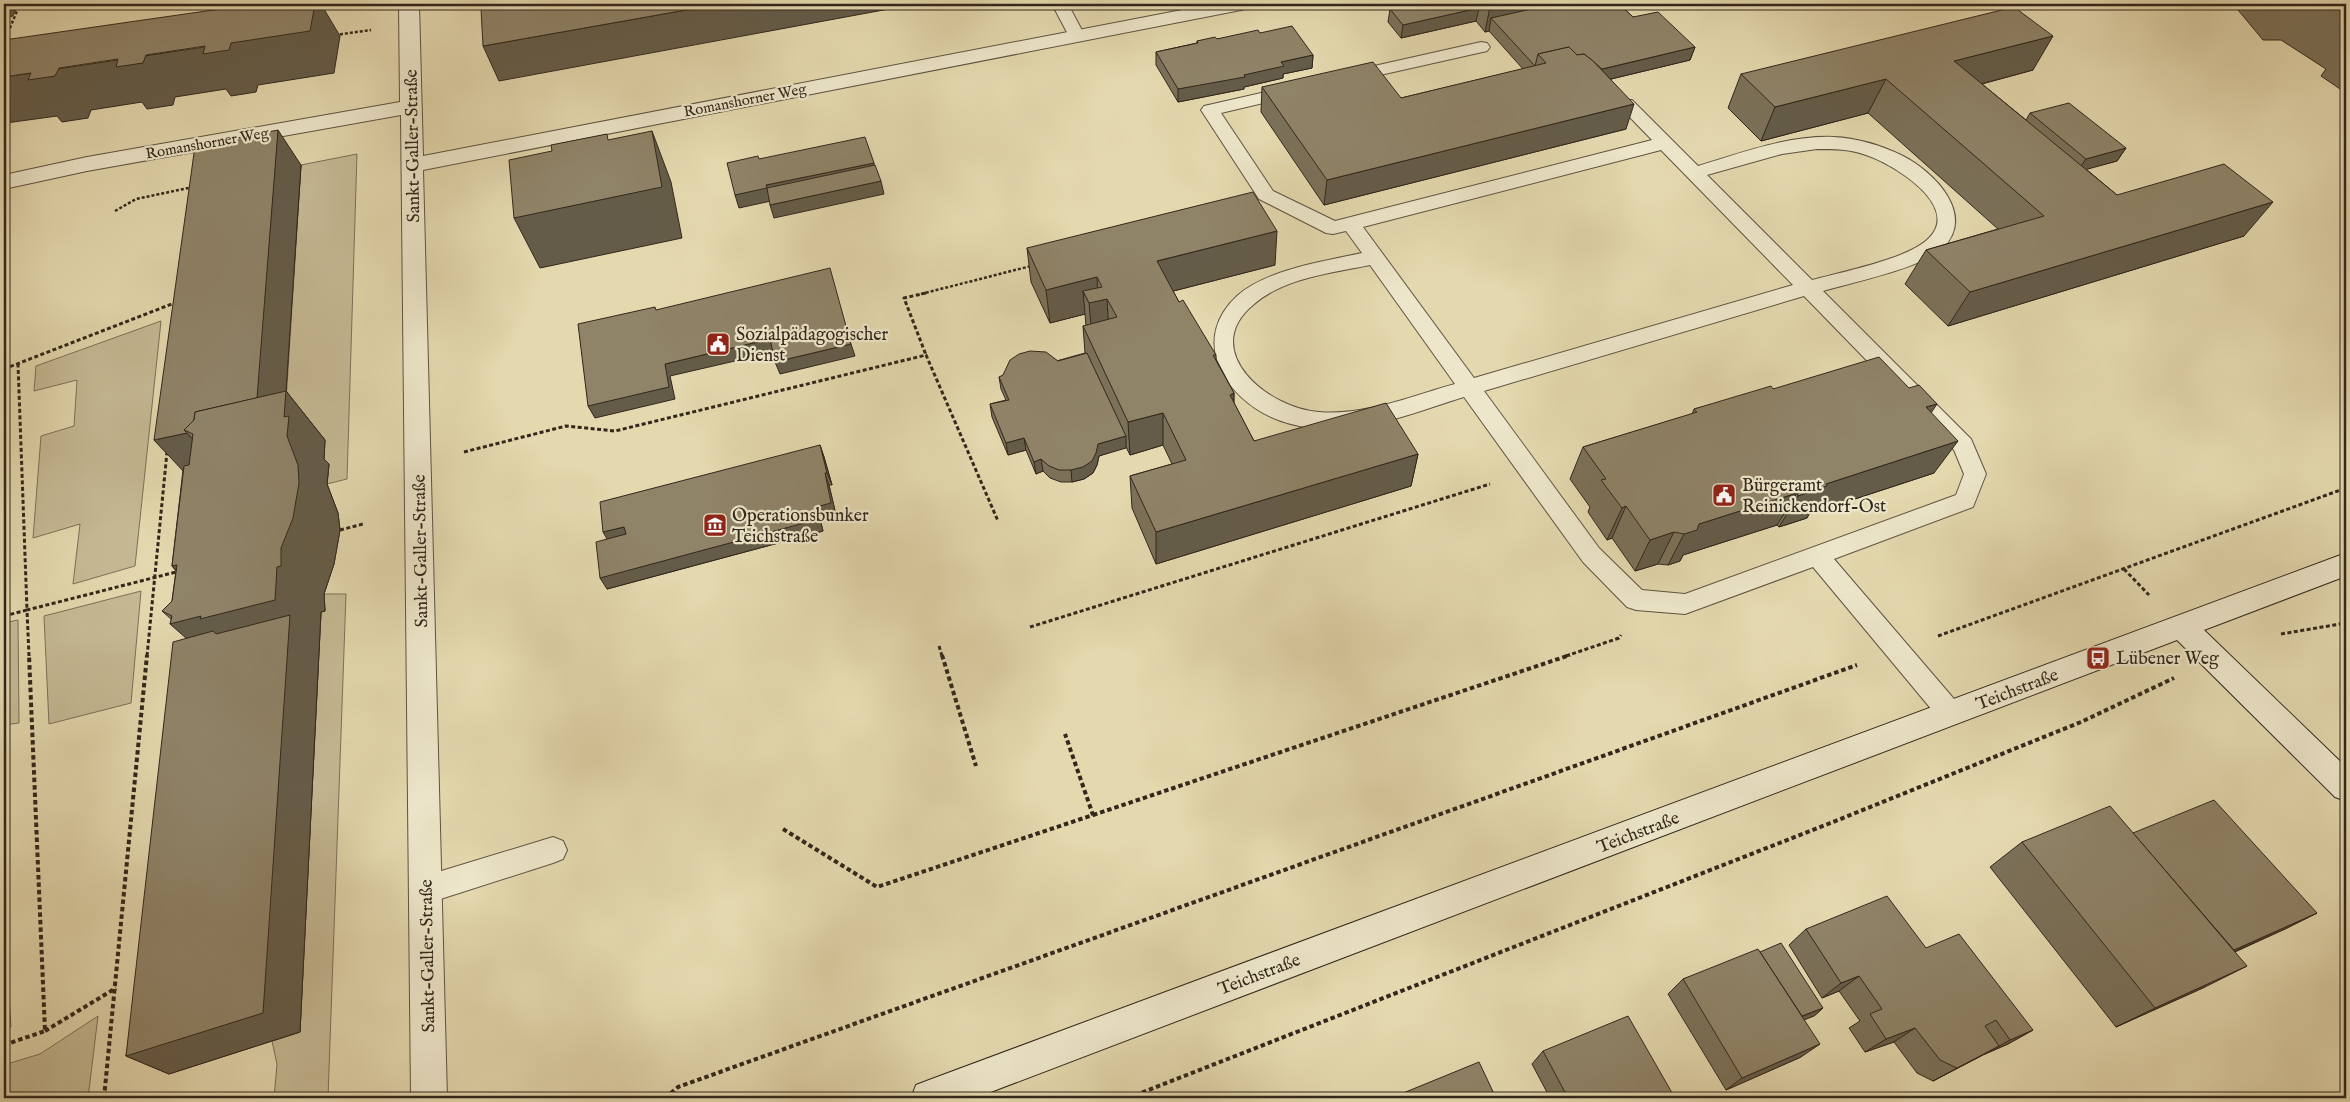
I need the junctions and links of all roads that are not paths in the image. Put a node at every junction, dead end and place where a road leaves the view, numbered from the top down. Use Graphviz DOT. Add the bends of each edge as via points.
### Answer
graph roads {
  1 [pos="409,4"];
  2 [pos="1060,4"];
  3 [pos="1241,4"];
  4 [pos="1077,36"];
  5 [pos="1481,47"];
  6 [pos="1336,80"];
  7 [pos="1307,87"];
  8 [pos="1626,104"];
  9 [pos="410,107"];
  10 [pos="1664,143"];
  11 [pos="412,165"];
  12 [pos="1694,173"];
  13 [pos="4,182"];
  14 [pos="1350,224"];
  15 [pos="1374,256"];
  16 [pos="1809,289"];
  17 [pos="1468,387"];
  18 [pos="1817,555"];
  19 [pos="2346,564"];
  20 [pos="2182,627"];
  21 [pos="1951,714"];
  22 [pos="2346,787"];
  23 [pos="553,850"];
  24 [pos="426,890"];
  25 [pos="429,1098"];
  26 [pos="929,1098"];
  1 -- 9 [label="street, Sankt-Galler-Straße"];
  2 -- 4 [label="lane"];
  3 -- 4 [label="street, Romanshorner Weg"];
  4 -- 11 [label="street, Romanshorner Weg"];
  5 -- 6 [label="lane"];
  7 -- 14 [label="lane" via="1210,110 1266,195 1333,228"];
  8 -- 10 [label="lane"];
  9 -- 11 [label="street, Sankt-Galler-Straße"];
  9 -- 13 [label="street, Romanshorner Weg" via="87,164"];
  10 -- 12 [label="lane"];
  10 -- 14 [label="lane"];
  11 -- 24 [label="street, Sankt-Galler-Straße"];
  12 -- 16 [label="lane"];
  12 -- 16 [label="lane" via="1792,147 1813,143 1836,144 1891,159 1923,179 1937,194 1945,210 1946,225 1941,239 1928,250"];
  14 -- 15 [label="lane"];
  15 -- 17 [label="lane"];
  15 -- 17 [label="lane" via="1284,280 1244,301 1224,334 1224,353 1231,372 1244,389 1263,404 1314,421 1368,417"];
  16 -- 17 [label="lane"];
  16 -- 18 [label="lane" via="1963,444 1975,474 1965,501"];
  17 -- 18 [label="lane" via="1591,556 1636,600 1685,604"];
  18 -- 21 [label="lane"];
  19 -- 20 [label="street, Teichstraße"];
  20 -- 21 [label="street, Teichstraße"];
  20 -- 22 [label="street"];
  21 -- 26 [label="street, Teichstraße"];
  23 -- 24 [label="lane"];
  24 -- 25 [label="street, Sankt-Galler-Straße"];
}
